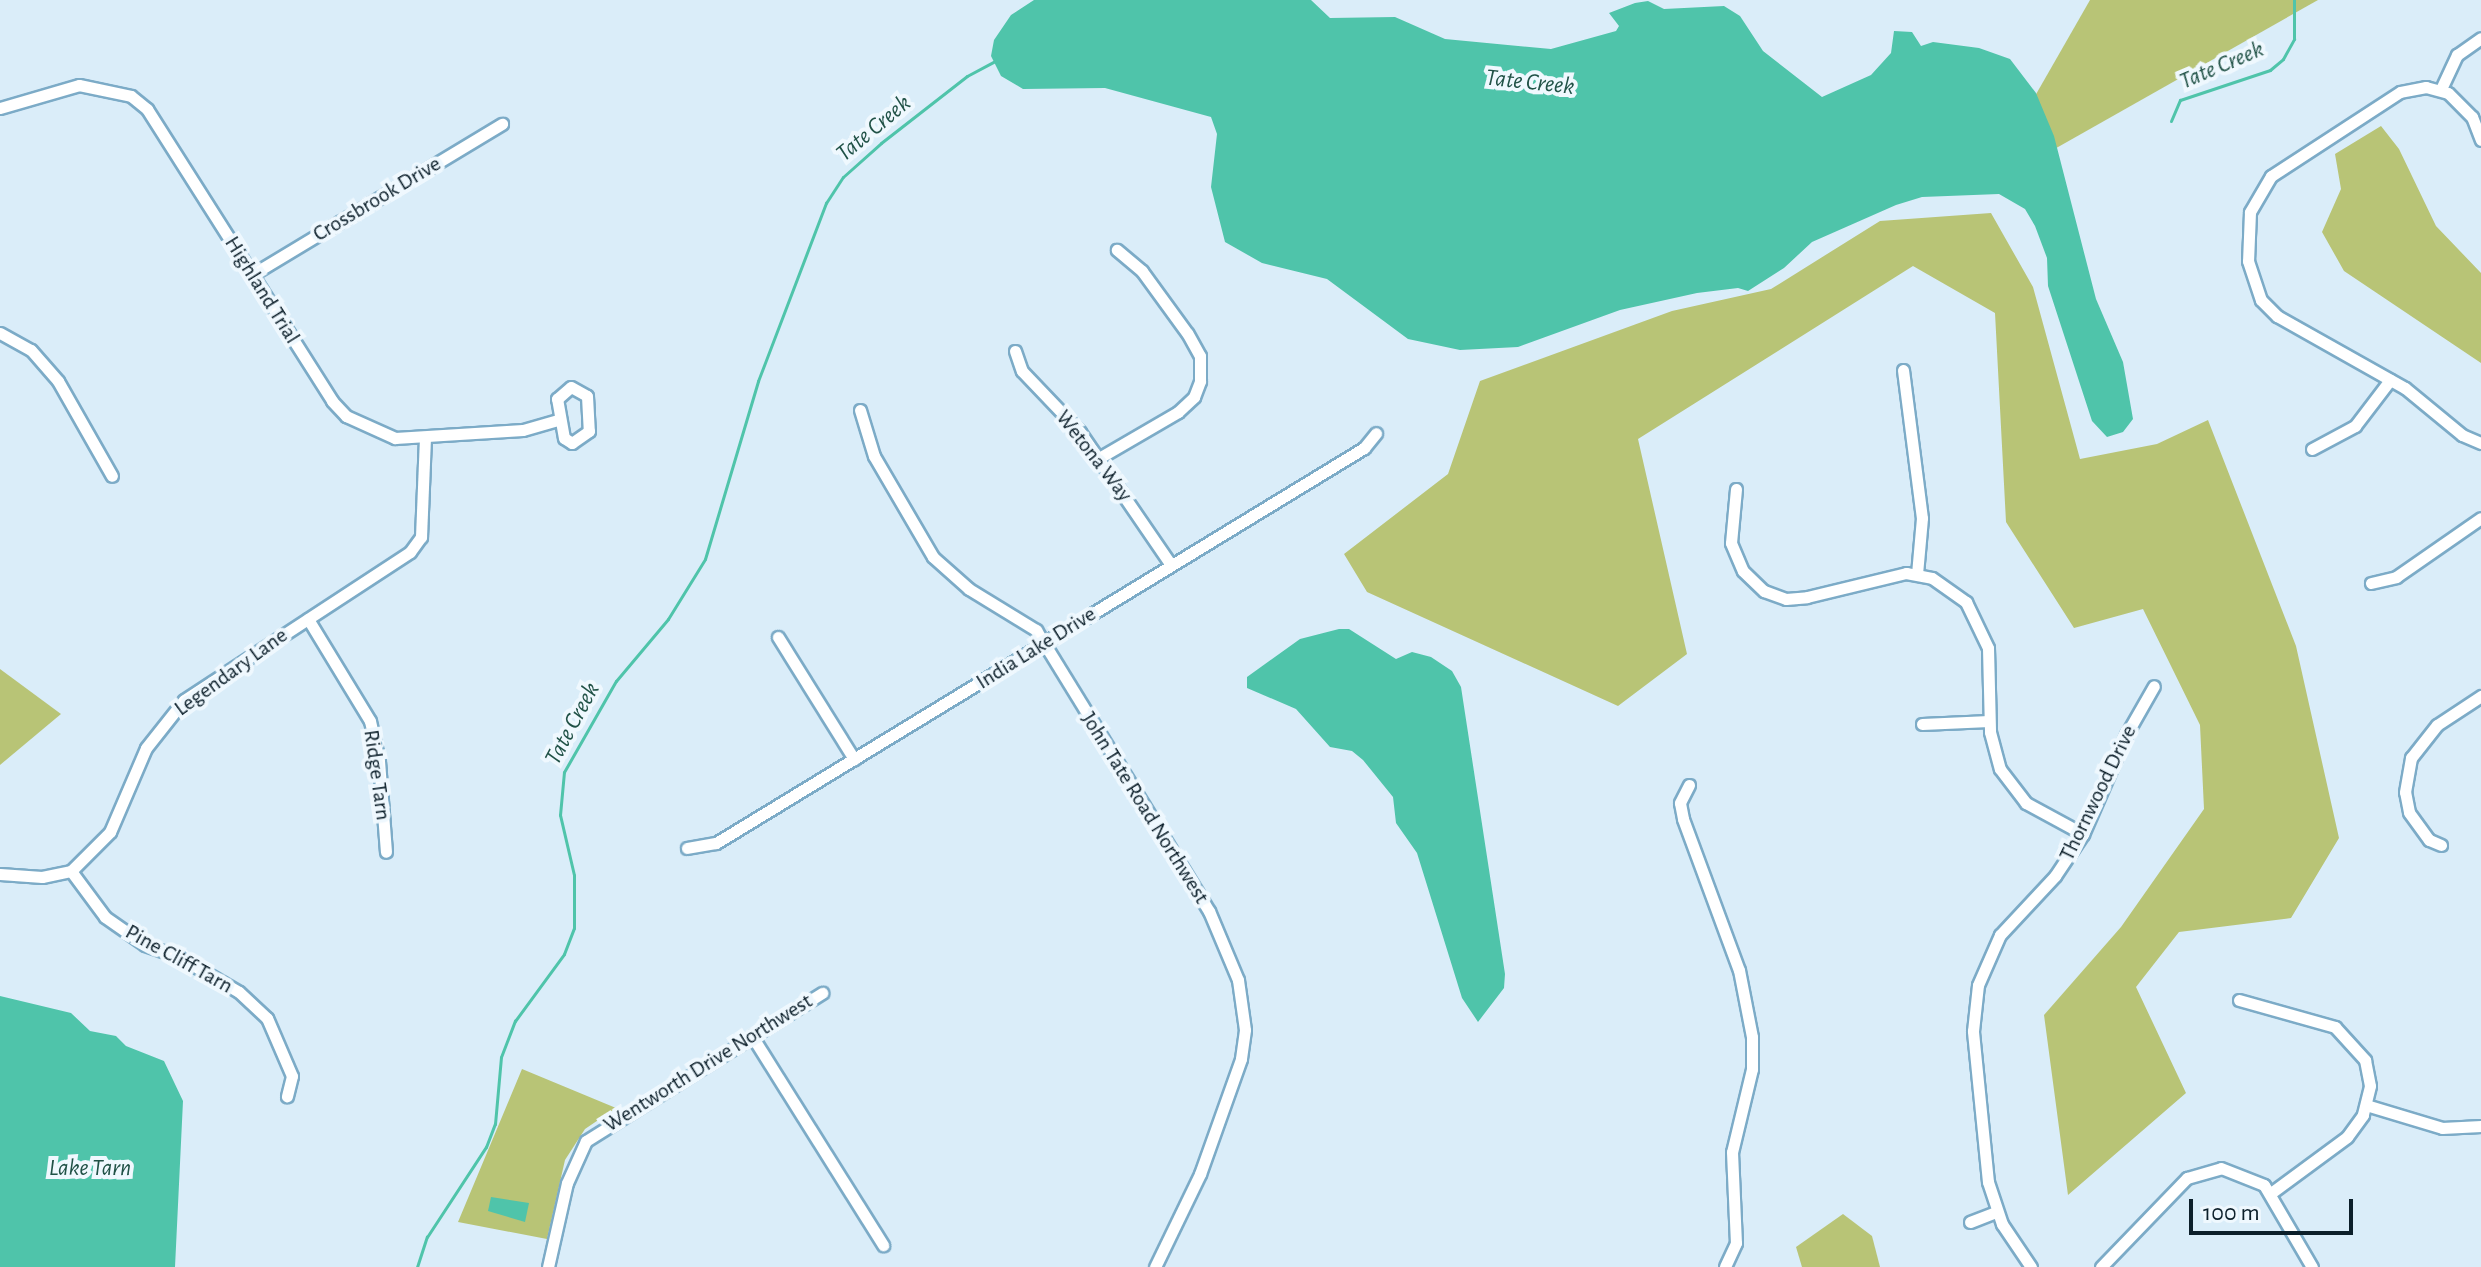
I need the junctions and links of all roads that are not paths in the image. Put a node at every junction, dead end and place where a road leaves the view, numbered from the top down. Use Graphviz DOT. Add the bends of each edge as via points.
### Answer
graph roads {
  1 [pos="2481,38"];
  2 [pos="2441,89"];
  3 [pos="0,108"];
  4 [pos="502,124"];
  5 [pos="2481,140"];
  6 [pos="1117,250"];
  7 [pos="253,274"];
  8 [pos="0,333"];
  9 [pos="1015,351"];
  10 [pos="1903,370"];
  11 [pos="2390,380"];
  12 [pos="860,410"];
  13 [pos="559,420"];
  14 [pos="1376,433"];
  15 [pos="425,437"];
  16 [pos="2481,443"];
  17 [pos="2312,449"];
  18 [pos="1099,458"];
  19 [pos="112,476"];
  20 [pos="1736,489"];
  21 [pos="2481,518"];
  22 [pos="1171,565"];
  23 [pos="1917,574"];
  24 [pos="2371,583"];
  25 [pos="308,619"];
  26 [pos="778,637"];
  27 [pos="1045,643"];
  28 [pos="2154,686"];
  29 [pos="2481,696"];
  30 [pos="1989,721"];
  31 [pos="1922,724"];
  32 [pos="854,759"];
  33 [pos="1689,785"];
  34 [pos="2083,834"];
  35 [pos="2441,845"];
  36 [pos="687,848"];
  37 [pos="386,852"];
  38 [pos="71,871"];
  39 [pos="0,874"];
  40 [pos="822,993"];
  41 [pos="2239,1000"];
  42 [pos="752,1036"];
  43 [pos="287,1096"];
  44 [pos="2366,1105"];
  45 [pos="2481,1126"];
  46 [pos="2271,1193"];
  47 [pos="1996,1212"];
  48 [pos="1970,1222"];
  49 [pos="883,1245"];
  50 [pos="548,1267"];
  51 [pos="1155,1267"];
  52 [pos="1725,1267"];
  53 [pos="2031,1267"];
  54 [pos="2101,1267"];
  55 [pos="2312,1267"];
  1 -- 2 [label="street" via="2457,55"];
  2 -- 5 [label="street" via="2465,107"];
  2 -- 11 [label="street" via="2400,92 2280,168 2261,187 2250,212 2251,276 2268,309"];
  3 -- 7 [label="street, Highland Trial" via="79,85 131,96 147,109"];
  4 -- 7 [label="street, Crossbrook Drive"];
  6 -- 18 [label="street" via="1142,271 1187,333 1200,356 1200,381 1194,397 1178,412"];
  7 -- 15 [label="street, Highland Trial" via="346,416 395,438"];
  8 -- 19 [label="street" via="17,341 58,381"];
  9 -- 18 [label="street, Wetona Way" via="1022,371"];
  10 -- 23 [label="street" via="1922,518"];
  11 -- 16 [label="street" via="2462,435"];
  11 -- 17 [label="street" via="2355,426"];
  12 -- 27 [label="street, John Tate Road Northwest" via="874,456 933,557 969,589 1024,618"];
  13 -- 13 [label="street" via="557,399 563,390 580,389 587,396 589,431 572,443 564,438"];
  13 -- 15 [label="street, Highland Trial" via="523,430"];
  14 -- 22 [label="street, India Lake Drive" via="1364,448"];
  15 -- 25 [label="street, Legendary Lane" via="421,537 410,552"];
  18 -- 22 [label="street, Wetona Way"];
  20 -- 23 [label="street" via="1731,543 1743,571 1764,591 1786,599 1807,597 1890,574"];
  21 -- 24 [label="street" via="2396,577"];
  22 -- 27 [label="street, India Lake Drive"];
  23 -- 30 [label="street" via="1951,589 1980,624 1991,674"];
  25 -- 37 [label="street, Ridge Tarn" via="370,721 379,761"];
  25 -- 38 [label="street, Legendary Lane" via="184,700 146,748 110,832"];
  26 -- 32 [label="street"];
  27 -- 32 [label="street, India Lake Drive"];
  27 -- 51 [label="street, John Tate Road Northwest" via="1209,911 1238,980 1245,1030 1241,1059 1200,1174"];
  28 -- 34 [label="street, Thornwood Drive" via="2126,735"];
  29 -- 35 [label="street" via="2437,725 2411,758 2405,792 2409,812 2429,840"];
  30 -- 31 [label="street"];
  30 -- 34 [label="street" via="1996,759 2010,786 2037,810"];
  32 -- 36 [label="street, India Lake Drive" via="716,843"];
  33 -- 52 [label="street" via="1680,803 1683,819 1739,970 1752,1037 1752,1069 1732,1152 1736,1243"];
  34 -- 47 [label="street, Thornwood Drive" via="2055,876 2005,928 1978,985 1973,1031 1988,1182"];
  38 -- 39 [label="street" via="42,877"];
  38 -- 43 [label="street, Pine Cliff Tarn" via="105,917 145,945 179,957 239,992 267,1018 292,1076"];
  40 -- 42 [label="street, Wentworth Drive Northwest"];
  41 -- 44 [label="street" via="2319,1020 2350,1038 2365,1060"];
  42 -- 49 [label="street"];
  42 -- 50 [label="street, Wentworth Drive Northwest" via="586,1141 571,1170"];
  44 -- 45 [label="street" via="2442,1128"];
  44 -- 46 [label="street" via="2347,1137"];
  46 -- 54 [label="street" via="2234,1169 2196,1173"];
  46 -- 55 [label="street" via="2295,1246"];
  47 -- 48 [label="street"];
  47 -- 53 [label="street, Thornwood Drive"];
}
